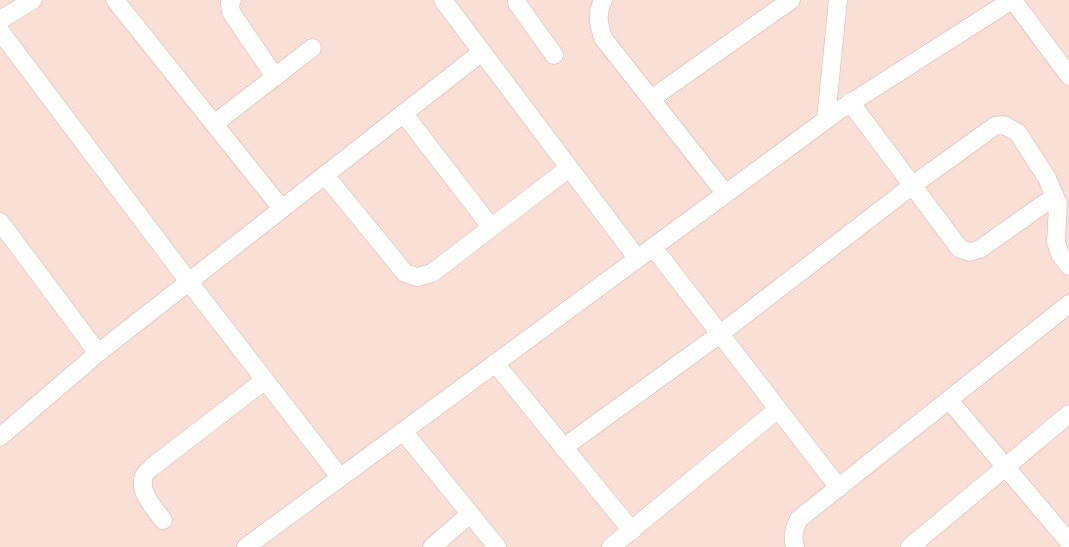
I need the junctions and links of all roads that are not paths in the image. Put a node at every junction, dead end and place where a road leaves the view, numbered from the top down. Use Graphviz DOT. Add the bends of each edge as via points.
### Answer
graph roads {
  1 [pos="33,0"];
  2 [pos="115,0"];
  3 [pos="232,0"];
  4 [pos="443,0"];
  5 [pos="517,0"];
  6 [pos="603,0"];
  7 [pos="791,0"];
  8 [pos="838,0"];
  9 [pos="1013,0"];
  10 [pos="0,20"];
  11 [pos="0,31"];
  12 [pos="312,48"];
  13 [pos="482,52"];
  14 [pos="554,55"];
  15 [pos="1069,76"];
  16 [pos="275,77"];
  17 [pos="651,99"];
  18 [pos="850,102"];
  19 [pos="404,114"];
  20 [pos="826,119"];
  21 [pos="214,124"];
  22 [pos="569,168"];
  23 [pos="325,175"];
  24 [pos="913,185"];
  25 [pos="725,194"];
  26 [pos="1055,196"];
  27 [pos="282,209"];
  28 [pos="492,227"];
  29 [pos="3,232"];
  30 [pos="653,247"];
  31 [pos="637,258"];
  32 [pos="1069,266"];
  33 [pos="189,282"];
  34 [pos="1069,304"];
  35 [pos="720,334"];
  36 [pos="98,353"];
  37 [pos="494,363"];
  38 [pos="265,380"];
  39 [pos="949,400"];
  40 [pos="778,409"];
  41 [pos="1069,414"];
  42 [pos="403,431"];
  43 [pos="0,437"];
  44 [pos="563,448"];
  45 [pos="1006,467"];
  46 [pos="340,477"];
  47 [pos="839,488"];
  48 [pos="470,514"];
  49 [pos="163,520"];
  50 [pos="632,531"];
  51 [pos="1064,540"];
  52 [pos="615,546"];
  53 [pos="246,547"];
  54 [pos="432,547"];
  55 [pos="496,547"];
  56 [pos="795,547"];
  57 [pos="910,547"];
  1 -- 10 [label="street"];
  2 -- 21 [label="street"];
  3 -- 16 [label="street" via="231,12"];
  4 -- 13 [label="street"];
  5 -- 14 [label="street"];
  6 -- 17 [label="street" via="598,20 603,38"];
  7 -- 17 [label="street"];
  8 -- 20 [label="street"];
  9 -- 15 [label="street"];
  9 -- 18 [label="street"];
  11 -- 33 [label="street"];
  12 -- 16 [label="street"];
  13 -- 19 [label="street"];
  13 -- 22 [label="street"];
  16 -- 21 [label="street"];
  17 -- 25 [label="street"];
  18 -- 20 [label="street"];
  18 -- 24 [label="street"];
  19 -- 23 [label="street"];
  19 -- 28 [label="street"];
  20 -- 25 [label="street"];
  21 -- 27 [label="street"];
  22 -- 28 [label="street"];
  22 -- 31 [label="street"];
  23 -- 27 [label="street"];
  23 -- 28 [label="street" via="405,273 417,277 432,273"];
  24 -- 26 [label="street" via="960,249 970,252 980,249"];
  24 -- 26 [label="street" via="984,132 1004,125 1018,133 1048,178"];
  24 -- 35 [label="street"];
  25 -- 30 [label="street"];
  26 -- 32 [label="street" via="1058,204 1056,242"];
  27 -- 33 [label="street"];
  29 -- 36 [label="street"];
  30 -- 31 [label="street"];
  30 -- 35 [label="street"];
  31 -- 37 [label="street"];
  33 -- 36 [label="street"];
  33 -- 38 [label="street"];
  34 -- 39 [label="street"];
  35 -- 40 [label="street"];
  35 -- 44 [label="street"];
  36 -- 43 [label="street"];
  37 -- 42 [label="street"];
  37 -- 44 [label="street"];
  38 -- 46 [label="street"];
  38 -- 49 [label="street" via="144,476 147,497"];
  39 -- 45 [label="street"];
  39 -- 47 [label="street"];
  40 -- 47 [label="street"];
  40 -- 50 [label="street"];
  41 -- 45 [label="street"];
  42 -- 46 [label="street"];
  42 -- 48 [label="street"];
  44 -- 50 [label="street"];
  45 -- 51 [label="street"];
  45 -- 57 [label="street"];
  46 -- 53 [label="street"];
  47 -- 56 [label="street" via="800,519 795,528"];
  48 -- 54 [label="street"];
  48 -- 55 [label="street"];
  50 -- 52 [label="street"];
}
